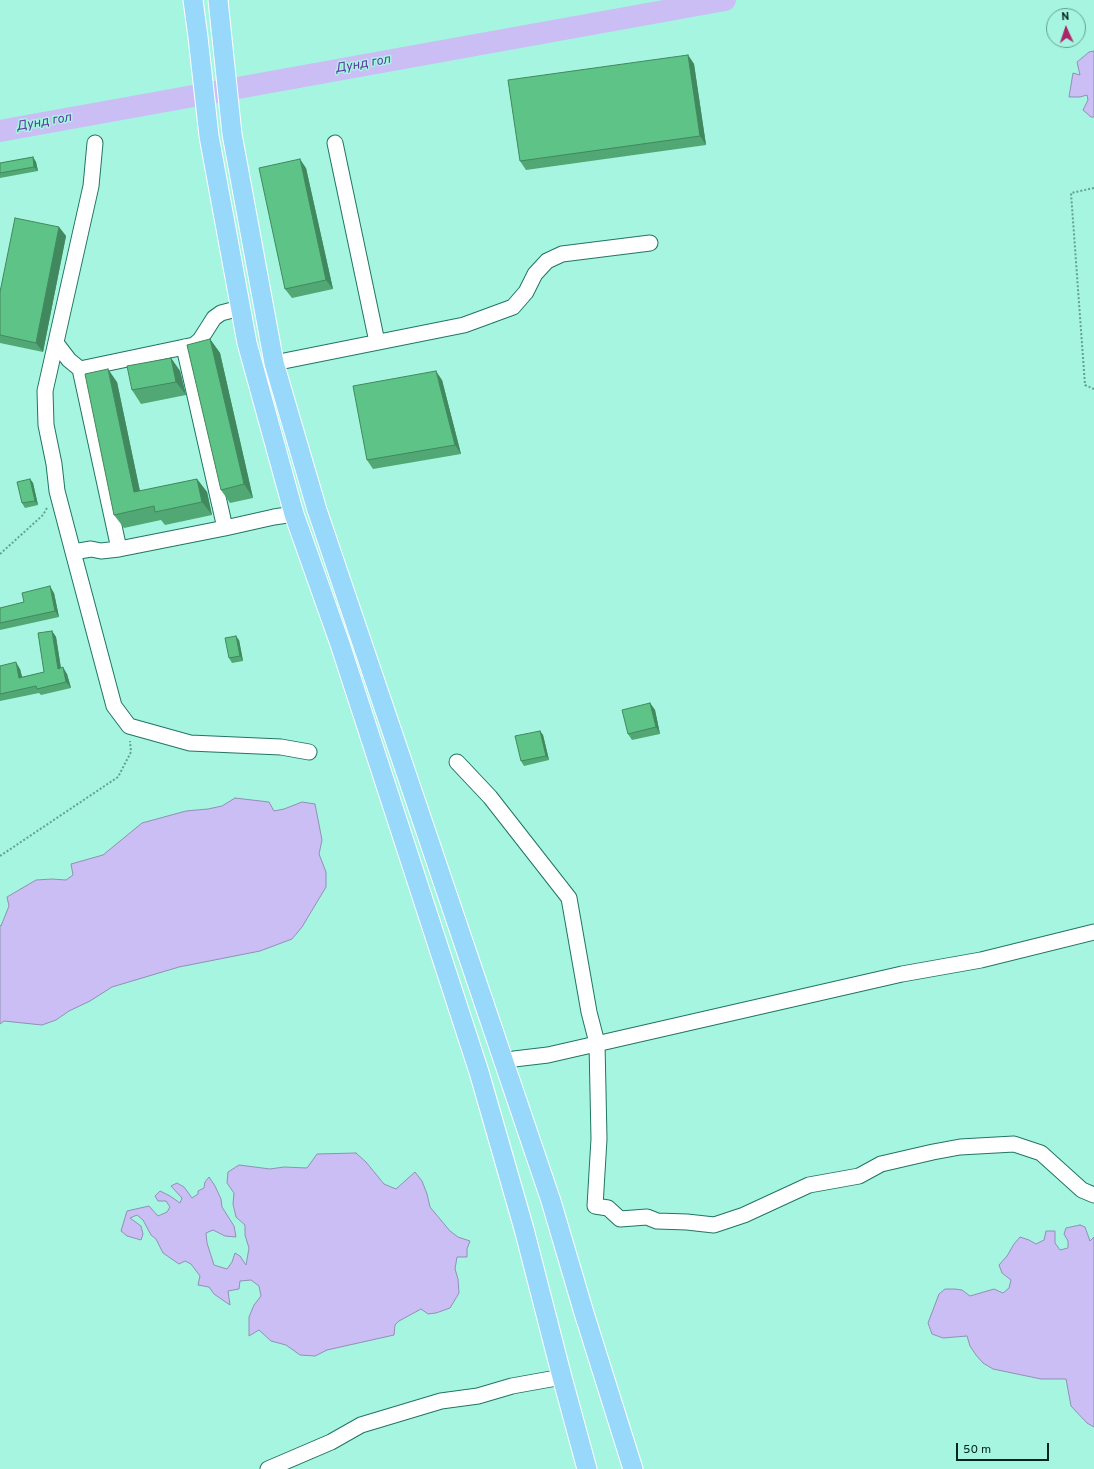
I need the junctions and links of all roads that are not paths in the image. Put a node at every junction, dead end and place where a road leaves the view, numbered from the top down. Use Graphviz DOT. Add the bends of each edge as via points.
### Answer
graph roads {
  1 [pos="193,0"];
  2 [pos="218,0"];
  3 [pos="95,143"];
  4 [pos="335,143"];
  5 [pos="650,243"];
  6 [pos="240,308"];
  7 [pos="377,342"];
  8 [pos="56,343"];
  9 [pos="184,347"];
  10 [pos="274,363"];
  11 [pos="80,369"];
  12 [pos="294,514"];
  13 [pos="225,528"];
  14 [pos="119,549"];
  15 [pos="73,552"];
  16 [pos="309,752"];
  17 [pos="457,762"];
  18 [pos="1094,932"];
  19 [pos="596,1043"];
  20 [pos="514,1060"];
  21 [pos="1094,1195"];
  22 [pos="562,1377"];
  23 [pos="268,1469"];
  24 [pos="587,1469"];
  25 [pos="633,1469"];
  1 -- 6 [label="main road" via="209,136"];
  2 -- 10 [label="main road" via="232,134"];
  3 -- 8 [label="street" via="91,186"];
  4 -- 7 [label="street"];
  5 -- 7 [label="street" via="562,254 547,261 513,307 464,325"];
  6 -- 9 [label="street" via="221,313 214,318 200,340 194,345"];
  6 -- 12 [label="main road" via="247,343"];
  7 -- 10 [label="street"];
  8 -- 11 [label="street"];
  8 -- 15 [label="street" via="45,391 46,425 57,491"];
  9 -- 11 [label="street"];
  9 -- 13 [label="street"];
  10 -- 25 [label="main road" via="317,510 551,1201"];
  11 -- 14 [label="street"];
  12 -- 13 [label="street"];
  12 -- 22 [label="main road" via="342,651 479,1072 524,1229"];
  13 -- 14 [label="street"];
  14 -- 15 [label="street"];
  15 -- 16 [label="street" via="114,706 129,726 190,744 281,747"];
  17 -- 19 [label="street" via="490,797 569,898"];
  18 -- 19 [label="street" via="981,960 902,974"];
  19 -- 20 [label="street"];
  19 -- 21 [label="street" via="599,1139 595,1206 608,1208 620,1219 647,1217 657,1221 714,1225 809,1186 859,1176 881,1164 960,1147 1014,1144 1041,1153 1082,1190"];
  22 -- 23 [label="street" via="512,1386 478,1396 441,1401 361,1425 331,1442"];
  22 -- 24 [label="main road"];
}
